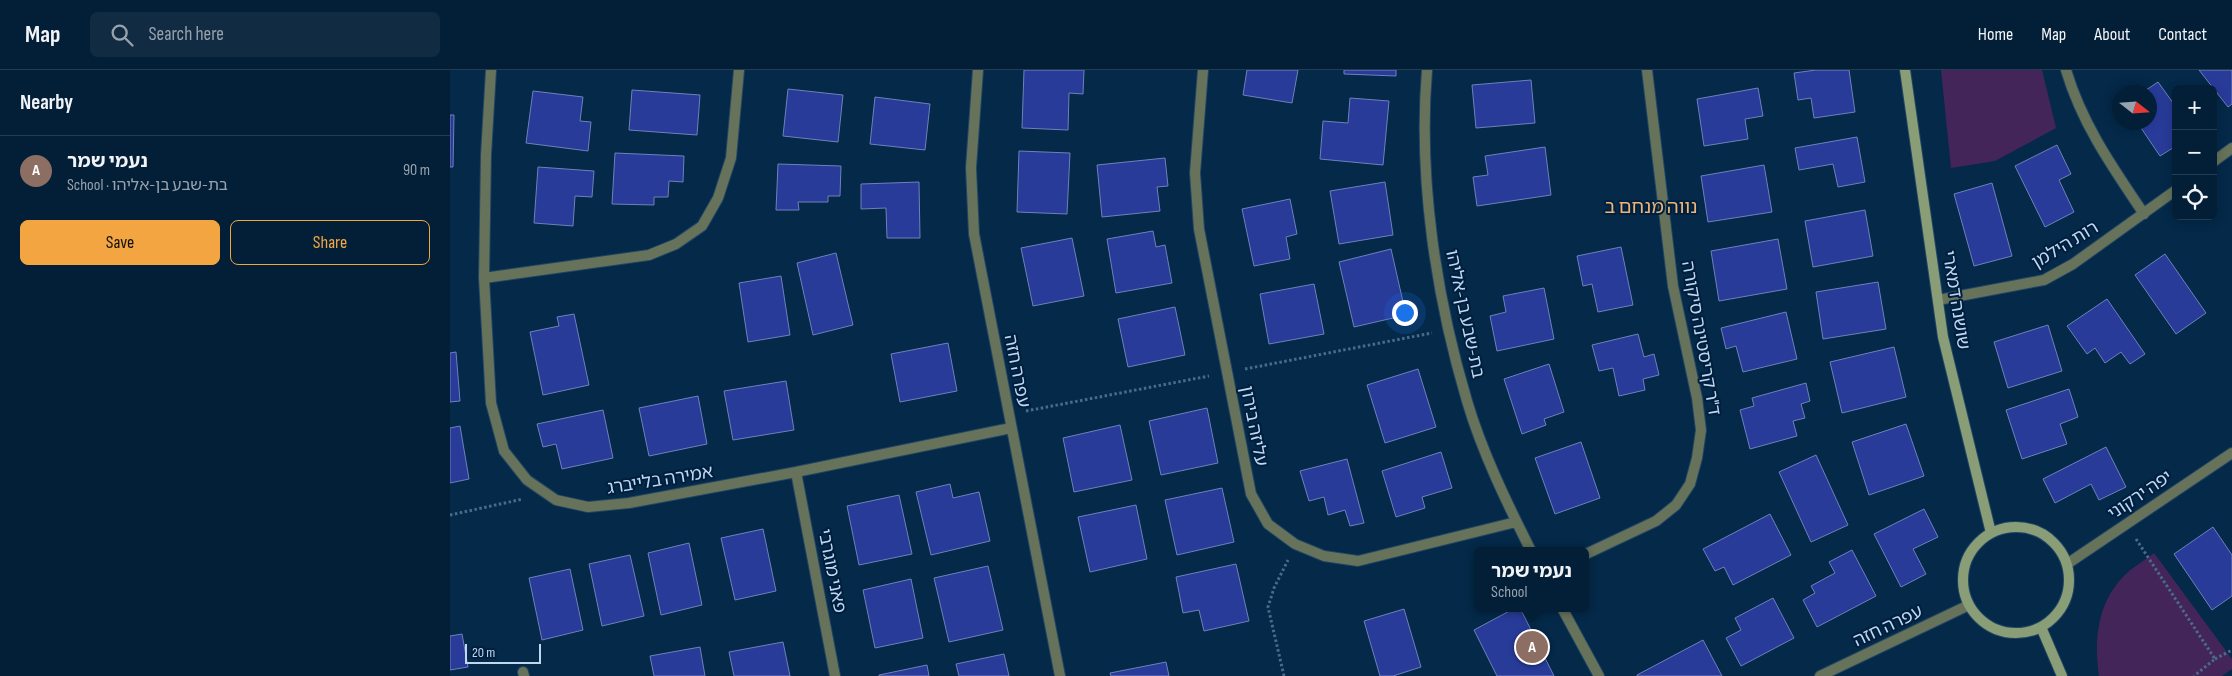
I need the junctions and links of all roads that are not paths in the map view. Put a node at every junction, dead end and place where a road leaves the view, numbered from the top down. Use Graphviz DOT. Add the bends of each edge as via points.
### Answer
graph roads {
  1 [pos="491,70"];
  2 [pos="739,70"];
  3 [pos="978,70"];
  4 [pos="1203,70"];
  5 [pos="1427,70"];
  6 [pos="1648,70"];
  7 [pos="1905,70"];
  8 [pos="2066,70"];
  9 [pos="2232,148"];
  10 [pos="2217,159"];
  11 [pos="2172,193"];
  12 [pos="2144,214"];
  13 [pos="484,278"];
  14 [pos="1938,300"];
  15 [pos="1011,428"];
  16 [pos="2232,453"];
  17 [pos="796,472"];
  18 [pos="1516,522"];
  19 [pos="1992,533"];
  20 [pos="1529,547"];
  21 [pos="1589,553"];
  22 [pos="2067,564"];
  23 [pos="1969,605"];
  24 [pos="1564,612"];
  25 [pos="2041,627"];
  26 [pos="835,676"];
  27 [pos="1060,676"];
  28 [pos="1598,676"];
  29 [pos="1820,676"];
  30 [pos="2062,676"];
  1 -- 13 [label="street, אמירה בלייברג"];
  2 -- 13 [label="street" via="731,158 718,198 702,226 676,244 649,255"];
  3 -- 15 [label="street, עפרה חזה" via="971,168 974,234"];
  4 -- 18 [label="street, עליזה בירון" via="1195,173 1199,228 1251,494 1268,524 1296,544 1324,556 1358,561"];
  5 -- 18 [label="street, בת-שבע בן-אליהו" via="1425,146 1430,214 1443,295 1467,402"];
  6 -- 21 [label="street, ד\"ר קריסטינה סיקורה" via="1673,286 1701,430 1690,484 1676,505 1656,521"];
  7 -- 14 [label="street, שושנה דמארי"];
  8 -- 12 [label="street" via="2075,101 2096,141"];
  9 -- 10 [label="street"];
  11 -- 12 [label="street, רות הילמן"];
  12 -- 14 [label="street, רות הילמן" via="2073,264 2044,280"];
  13 -- 17 [label="street, אמירה בלייברג" via="491,403 504,451 527,480 556,500 588,507 629,503"];
  14 -- 19 [label="street, שושנה דמארי" via="1944,337"];
  15 -- 17 [label="street, אמירה בלייברג"];
  15 -- 27 [label="street, עפרה חזה"];
  16 -- 22 [label="street, יפה ירקוני"];
  17 -- 26 [label="street, פאני מוגרבי"];
  18 -- 20 [label="street, בת-שבע בן-אליהו"];
  19 -- 22 [label="street" via="2021,527 2037,530 2060,550"];
  19 -- 23 [label="street" via="1978,543 1968,557 1963,573"];
  22 -- 25 [label="street" via="2069,583 2065,600 2056,616"];
  23 -- 25 [label="street" via="1993,628 2009,633 2026,633"];
  23 -- 29 [label="street, עפרה חזה"];
  24 -- 28 [label="street"];
  25 -- 30 [label="street"];
}
